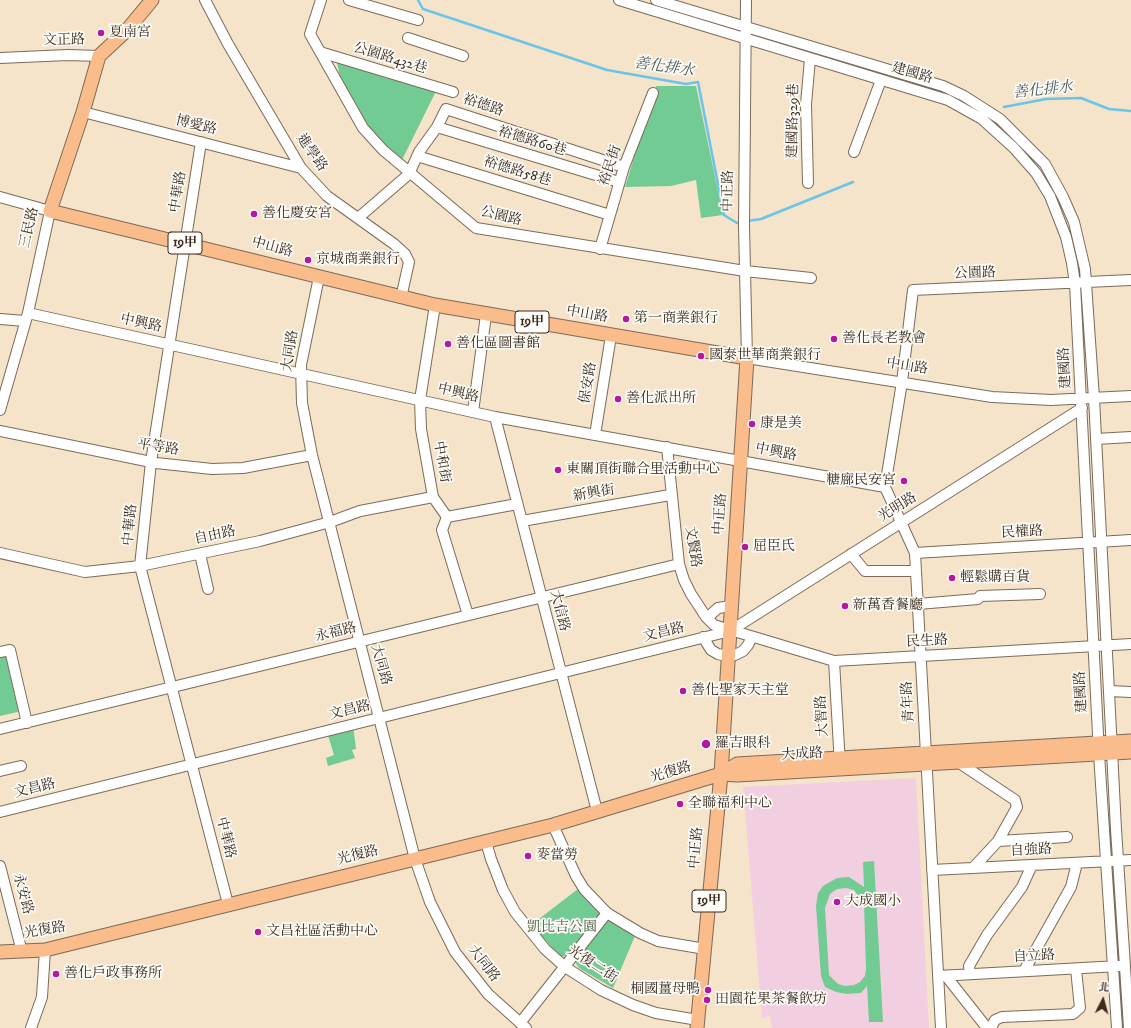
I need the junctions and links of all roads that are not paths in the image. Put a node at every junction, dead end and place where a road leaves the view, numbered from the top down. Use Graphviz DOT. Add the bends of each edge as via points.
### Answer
graph roads {
  1 [pos="152,0"];
  2 [pos="205,0"];
  3 [pos="321,0"];
  4 [pos="349,0"];
  5 [pos="619,0"];
  6 [pos="656,0"];
  7 [pos="746,0"];
  8 [pos="418,20"];
  9 [pos="746,28"];
  10 [pos="408,38"];
  11 [pos="747,40"];
  12 [pos="320,52"];
  13 [pos="99,56"];
  14 [pos="463,56"];
  15 [pos="0,58"];
  16 [pos="810,59"];
  17 [pos="881,80"];
  18 [pos="453,92"];
  19 [pos="653,93"];
  20 [pos="83,112"];
  21 [pos="437,128"];
  22 [pos="201,142"];
  23 [pos="854,152"];
  24 [pos="417,156"];
  25 [pos="624,167"];
  26 [pos="301,168"];
  27 [pos="409,174"];
  28 [pos="619,182"];
  29 [pos="808,183"];
  30 [pos="0,197"];
  31 [pos="50,211"];
  32 [pos="610,215"];
  33 [pos="358,218"];
  34 [pos="185,243"];
  35 [pos="600,249"];
  36 [pos="745,271"];
  37 [pos="319,277"];
  38 [pos="811,278"];
  39 [pos="1131,280"];
  40 [pos="1086,283"];
  41 [pos="1075,284"];
  42 [pos="401,298"];
  43 [pos="435,305"];
  44 [pos="486,315"];
  45 [pos="27,317"];
  46 [pos="0,319"];
  47 [pos="612,336"];
  48 [pos="169,344"];
  49 [pos="746,358"];
  50 [pos="300,373"];
  51 [pos="902,382"];
  52 [pos="1131,396"];
  53 [pos="1094,398"];
  54 [pos="420,400"];
  55 [pos="1082,403"];
  56 [pos="0,410"];
  57 [pos="473,412"];
  58 [pos="495,417"];
  59 [pos="0,431"];
  60 [pos="595,435"];
  61 [pos="1131,437"];
  62 [pos="1096,439"];
  63 [pos="667,447"];
  64 [pos="312,455"];
  65 [pos="740,460"];
  66 [pos="151,462"];
  67 [pos="885,487"];
  68 [pos="670,496"];
  69 [pos="433,497"];
  70 [pos="518,504"];
  71 [pos="447,517"];
  72 [pos="522,521"];
  73 [pos="330,522"];
  74 [pos="901,522"];
  75 [pos="1131,540"];
  76 [pos="1088,542"];
  77 [pos="1102,542"];
  78 [pos="0,553"];
  79 [pos="915,553"];
  80 [pos="200,554"];
  81 [pos="851,554"];
  82 [pos="678,564"];
  83 [pos="140,566"];
  84 [pos="916,571"];
  85 [pos="208,589"];
  86 [pos="1040,594"];
  87 [pos="542,597"];
  88 [pos="918,604"];
  89 [pos="731,606"];
  90 [pos="468,615"];
  91 [pos="706,618"];
  92 [pos="730,631"];
  93 [pos="704,637"];
  94 [pos="752,637"];
  95 [pos="358,642"];
  96 [pos="1131,644"];
  97 [pos="1093,646"];
  98 [pos="1107,646"];
  99 [pos="0,652"];
  100 [pos="728,656"];
  101 [pos="920,656"];
  102 [pos="834,661"];
  103 [pos="561,673"];
  104 [pos="172,687"];
  105 [pos="1109,691"];
  106 [pos="1131,692"];
  107 [pos="380,718"];
  108 [pos="27,723"];
  109 [pos="0,729"];
  110 [pos="1131,741"];
  111 [pos="1105,748"];
  112 [pos="1131,752"];
  113 [pos="926,759"];
  114 [pos="958,762"];
  115 [pos="192,764"];
  116 [pos="840,764"];
  117 [pos="21,766"];
  118 [pos="0,771"];
  119 [pos="721,774"];
  120 [pos="597,811"];
  121 [pos="0,812"];
  122 [pos="553,825"];
  123 [pos="1067,837"];
  124 [pos="998,841"];
  125 [pos="486,842"];
  126 [pos="415,859"];
  127 [pos="1118,860"];
  128 [pos="1131,860"];
  129 [pos="1106,861"];
  130 [pos="1077,863"];
  131 [pos="1032,865"];
  132 [pos="0,866"];
  133 [pos="973,868"];
  134 [pos="932,870"];
  135 [pos="228,904"];
  136 [pos="607,913"];
  137 [pos="45,950"];
  138 [pos="705,950"];
  139 [pos="0,952"];
  140 [pos="22,952"];
  141 [pos="1128,966"];
  142 [pos="565,967"];
  143 [pos="1113,967"];
  144 [pos="1076,969"];
  145 [pos="1024,971"];
  146 [pos="970,974"];
  147 [pos="942,976"];
  148 [pos="698,1024"];
  149 [pos="523,1026"];
  150 [pos="31,1028"];
  151 [pos="941,1028"];
  152 [pos="987,1028"];
  153 [pos="991,1028"];
  154 [pos="1116,1028"];
  155 [pos="1129,1028"];
  1 -- 13 [label="main road, 文正路" via="127,30"];
  2 -- 26 [label="street, 進學路"];
  3 -- 12 [label="street, 公園路" via="310,34"];
  4 -- 8 [label="street"];
  5 -- 11 [label="street, 建國路"];
  6 -- 9 [label="street, 建國路"];
  7 -- 9 [label="street, 中正路"];
  9 -- 11 [label="street, 中正路"];
  9 -- 40 [label="street, 建國路" via="942,86 992,113 1045,164 1053,178 1074,222"];
  10 -- 14 [label="street"];
  11 -- 16 [label="street, 建國路"];
  11 -- 36 [label="street, 中正路"];
  12 -- 18 [label="street, 公園路432巷"];
  12 -- 27 [label="street, 公園路" via="363,128"];
  13 -- 15 [label="street, 文正路"];
  13 -- 20 [label="main road, 三民路"];
  16 -- 17 [label="street, 建國路"];
  16 -- 29 [label="street, 建國路329巷" via="806,104"];
  17 -- 23 [label="street"];
  17 -- 41 [label="street, 建國路" via="937,96 970,112 982,119 1014,148 1050,196 1066,237"];
  19 -- 25 [label="street, 裕民街"];
  20 -- 22 [label="street, 博愛路"];
  20 -- 31 [label="main road, 三民路"];
  21 -- 24 [label="street, 裕德路"];
  21 -- 25 [label="street, 裕德路" via="446,109"];
  21 -- 28 [label="street, 裕德路60巷"];
  22 -- 26 [label="street, 博愛路"];
  22 -- 34 [label="street, 中華路"];
  24 -- 27 [label="street, 裕德路"];
  24 -- 32 [label="street, 裕德路58巷"];
  25 -- 28 [label="street, 裕民街"];
  26 -- 33 [label="street, 進學路" via="327,196"];
  27 -- 33 [label="street, 裕德路"];
  27 -- 35 [label="street, 公園路" via="476,228"];
  28 -- 32 [label="street, 裕民街"];
  30 -- 31 [label="street, 中山路"];
  31 -- 34 [label="main road, 中山路 / 19甲"];
  31 -- 45 [label="street, 三民路"];
  32 -- 35 [label="street, 裕民街"];
  33 -- 42 [label="street, 進學路" via="405,254 409,262"];
  34 -- 37 [label="main road, 中山路 / 19甲"];
  34 -- 48 [label="street, 中華路"];
  35 -- 36 [label="street, 公園路"];
  36 -- 38 [label="street, 公園路"];
  36 -- 49 [label="street, 中正路"];
  37 -- 42 [label="main road, 中山路 / 19甲"];
  37 -- 50 [label="street, 大同路"];
  39 -- 40 [label="street, 公園路"];
  40 -- 41 [label="street, 公園路"];
  40 -- 53 [label="street, 建國路"];
  41 -- 51 [label="street, 公園路" via="913,290"];
  41 -- 55 [label="street, 建國路"];
  42 -- 43 [label="main road, 中山路 / 19甲"];
  43 -- 44 [label="main road, 中山路 / 19甲"];
  43 -- 54 [label="street, 中和街"];
  44 -- 47 [label="main road, 中山路 / 19甲"];
  44 -- 57 [label="street"];
  45 -- 46 [label="street, 中興路"];
  45 -- 48 [label="street, 中興路"];
  45 -- 56 [label="street, 三民路"];
  47 -- 49 [label="main road, 中山路 / 19甲"];
  47 -- 60 [label="street, 保安路"];
  48 -- 50 [label="street, 中興路"];
  48 -- 66 [label="street, 中華路"];
  49 -- 51 [label="street, 中山路"];
  49 -- 65 [label="main road, 中正路 / 19甲"];
  50 -- 54 [label="street, 中興路"];
  50 -- 64 [label="street, 大同路" via="302,403"];
  51 -- 55 [label="street, 中山路" via="992,397"];
  51 -- 67 [label="street"];
  52 -- 53 [label="street, 中山路"];
  53 -- 55 [label="street, 中山路"];
  53 -- 62 [label="street, 建國路"];
  54 -- 57 [label="street, 中興路"];
  54 -- 69 [label="street, 中和街" via="421,428"];
  55 -- 74 [label="street, 光明路"];
  55 -- 76 [label="street, 建國路"];
  57 -- 58 [label="street, 中興路"];
  58 -- 60 [label="street, 中興路"];
  58 -- 70 [label="street, 大信路"];
  59 -- 66 [label="street, 平等路"];
  60 -- 63 [label="street, 中興路"];
  61 -- 62 [label="street"];
  62 -- 77 [label="street, 建國路"];
  63 -- 65 [label="street, 中興路"];
  63 -- 68 [label="street, 文賢路"];
  64 -- 66 [label="street, 平等路" via="255,466 212,469"];
  64 -- 73 [label="street, 大同路"];
  65 -- 67 [label="street, 中興路"];
  65 -- 89 [label="main road, 中正路 / 19甲"];
  66 -- 83 [label="street, 中華路"];
  67 -- 74 [label="street, 青年路"];
  68 -- 72 [label="street, 新興街"];
  68 -- 82 [label="street, 文賢路"];
  69 -- 71 [label="street, 中和街"];
  69 -- 73 [label="street, 自由路" via="360,511"];
  70 -- 71 [label="street"];
  70 -- 72 [label="street, 大信路"];
  71 -- 90 [label="street" via="442,530"];
  72 -- 87 [label="street, 大信路"];
  73 -- 80 [label="street, 自由路"];
  73 -- 95 [label="street, 大同路"];
  74 -- 79 [label="street, 青年路"];
  74 -- 81 [label="street, 光明路"];
  75 -- 77 [label="street, 民權路"];
  76 -- 77 [label="street, 民權路"];
  76 -- 79 [label="street, 民權路"];
  76 -- 97 [label="street, 建國路"];
  77 -- 98 [label="street, 建國路"];
  78 -- 83 [label="street, 自由路" via="85,572"];
  79 -- 84 [label="street, 青年路"];
  80 -- 83 [label="street, 自由路"];
  80 -- 85 [label="street"];
  81 -- 84 [label="street" via="865,571"];
  81 -- 92 [label="street, 光明路"];
  82 -- 87 [label="street, 永福路"];
  82 -- 91 [label="street, 文賢路" via="684,580"];
  83 -- 104 [label="street, 中華路"];
  84 -- 88 [label="street, 青年路"];
  86 -- 88 [label="street" via="980,596 978,599"];
  87 -- 90 [label="street, 永福路"];
  87 -- 103 [label="street, 大信路"];
  88 -- 101 [label="street, 青年路"];
  89 -- 91 [label="street" via="718,608"];
  89 -- 92 [label="main road, 中正路 / 19甲"];
  90 -- 95 [label="street, 永福路"];
  91 -- 92 [label="street, 文賢路" via="714,625"];
  92 -- 93 [label="street, 文昌路"];
  92 -- 94 [label="street, 民生路"];
  92 -- 100 [label="main road, 中正路 / 19甲"];
  93 -- 100 [label="street" via="708,647 714,652"];
  93 -- 103 [label="street, 文昌路"];
  94 -- 100 [label="street" via="743,651"];
  94 -- 102 [label="street, 民生路"];
  95 -- 104 [label="street, 永福路"];
  95 -- 107 [label="street, 大同路"];
  96 -- 98 [label="street, 民生路"];
  97 -- 98 [label="street, 民生路"];
  97 -- 101 [label="street, 民生路"];
  97 -- 111 [label="street, 建國路"];
  98 -- 105 [label="street, 建國路"];
  99 -- 108 [label="street" via="10,650"];
  100 -- 119 [label="main road, 中正路 / 19甲"];
  101 -- 102 [label="street, 民生路"];
  101 -- 113 [label="street, 青年路"];
  102 -- 116 [label="street, 大智路"];
  103 -- 107 [label="street, 文昌路"];
  103 -- 120 [label="street, 大信路"];
  104 -- 108 [label="street, 永福路"];
  104 -- 115 [label="street, 中華路"];
  105 -- 106 [label="street"];
  105 -- 111 [label="street, 建國路"];
  107 -- 115 [label="street, 文昌路"];
  107 -- 126 [label="street, 大同路"];
  108 -- 109 [label="street, 永福路"];
  110 -- 111 [label="main road, 大成路"];
  111 -- 112 [label="main road, 大成路"];
  111 -- 113 [label="main road, 大成路"];
  111 -- 114 [label="main road, 大成路"];
  111 -- 127 [label="street, 建國路"];
  111 -- 129 [label="street, 建國路"];
  113 -- 114 [label="main road, 大成路"];
  113 -- 116 [label="main road, 大成路"];
  113 -- 134 [label="street, 青年路"];
  114 -- 124 [label="street" via="1015,800 1017,808"];
  115 -- 121 [label="street, 文昌路"];
  115 -- 135 [label="street, 中華路"];
  116 -- 119 [label="main road, 大成路" via="737,775"];
  117 -- 118 [label="street"];
  119 -- 120 [label="main road, 光復路"];
  119 -- 138 [label="main road, 中正路 / 19甲"];
  120 -- 122 [label="main road, 光復路"];
  122 -- 125 [label="main road, 光復路"];
  122 -- 136 [label="street" via="584,889"];
  123 -- 124 [label="street"];
  124 -- 133 [label="street"];
  125 -- 126 [label="main road, 光復路"];
  125 -- 142 [label="street, 光復二街" via="503,890 515,912 545,949"];
  126 -- 135 [label="main road, 光復路"];
  126 -- 149 [label="street, 大同路" via="430,902 455,952 488,994"];
  127 -- 128 [label="street, 自強路"];
  127 -- 129 [label="street, 自強路"];
  127 -- 141 [label="street, 建國路"];
  129 -- 130 [label="street, 自強路"];
  129 -- 143 [label="street, 建國路"];
  130 -- 131 [label="street, 自強路"];
  130 -- 145 [label="street" via="1071,887"];
  131 -- 133 [label="street, 自強路"];
  131 -- 146 [label="street" via="1022,887 987,935 969,966"];
  132 -- 140 [label="street, 永安路"];
  133 -- 134 [label="street, 自強路"];
  134 -- 147 [label="street, 青年路"];
  135 -- 137 [label="main road, 光復路"];
  136 -- 138 [label="street" via="658,941"];
  136 -- 142 [label="street"];
  137 -- 140 [label="main road, 光復路"];
  137 -- 150 [label="street" via="42,997"];
  138 -- 148 [label="main road, 中正路 / 19甲"];
  139 -- 140 [label="main road, 光復路"];
  141 -- 143 [label="street, 自立路"];
  141 -- 155 [label="street, 建國路"];
  142 -- 148 [label="street, 光復二街" via="601,990 633,1005"];
  142 -- 149 [label="street"];
  143 -- 144 [label="street, 自立路"];
  143 -- 154 [label="street, 建國路"];
  144 -- 145 [label="street, 自立路"];
  144 -- 153 [label="street" via="1080,1008 1073,1014 1002,1017 995,1020"];
  145 -- 146 [label="street, 自立路"];
  146 -- 147 [label="street, 自立路"];
  147 -- 151 [label="street, 青年路"];
  147 -- 152 [label="street"];
}
